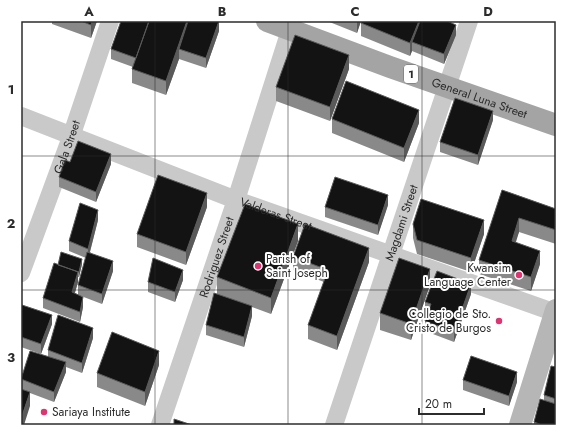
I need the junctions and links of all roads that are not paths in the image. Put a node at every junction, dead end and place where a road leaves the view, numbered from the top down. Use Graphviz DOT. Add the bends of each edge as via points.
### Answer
graph roads {
  1 [pos="110,21"];
  2 [pos="267,21"];
  3 [pos="469,21"];
  4 [pos="292,25"];
  5 [pos="447,86"];
  6 [pos="21,116"];
  7 [pos="556,125"];
  8 [pos="71,137"];
  9 [pos="236,200"];
  10 [pos="392,256"];
  11 [pos="21,273"];
  12 [pos="556,312"];
  13 [pos="160,425"];
  14 [pos="334,425"];
  15 [pos="520,425"];
  1 -- 8 [label="street, Gala Street"];
  2 -- 4 [label="main road, General Luna Street / 1"];
  3 -- 5 [label="street, Magdami Street"];
  4 -- 5 [label="main road, General Luna Street / 1"];
  4 -- 9 [label="street, Rodriguez Street"];
  5 -- 7 [label="main road, General Luna Street / 1"];
  5 -- 10 [label="street, Magdami Street"];
  6 -- 8 [label="street, Valderas Street"];
  8 -- 9 [label="street, Valderas Street"];
  8 -- 11 [label="street, Gala Street"];
  9 -- 10 [label="street, Valderas Street"];
  9 -- 13 [label="street, Rodriguez Street"];
  10 -- 12 [label="street, Valderas Street"];
  10 -- 14 [label="street, Magdami Street"];
  12 -- 15 [label="street"];
}
